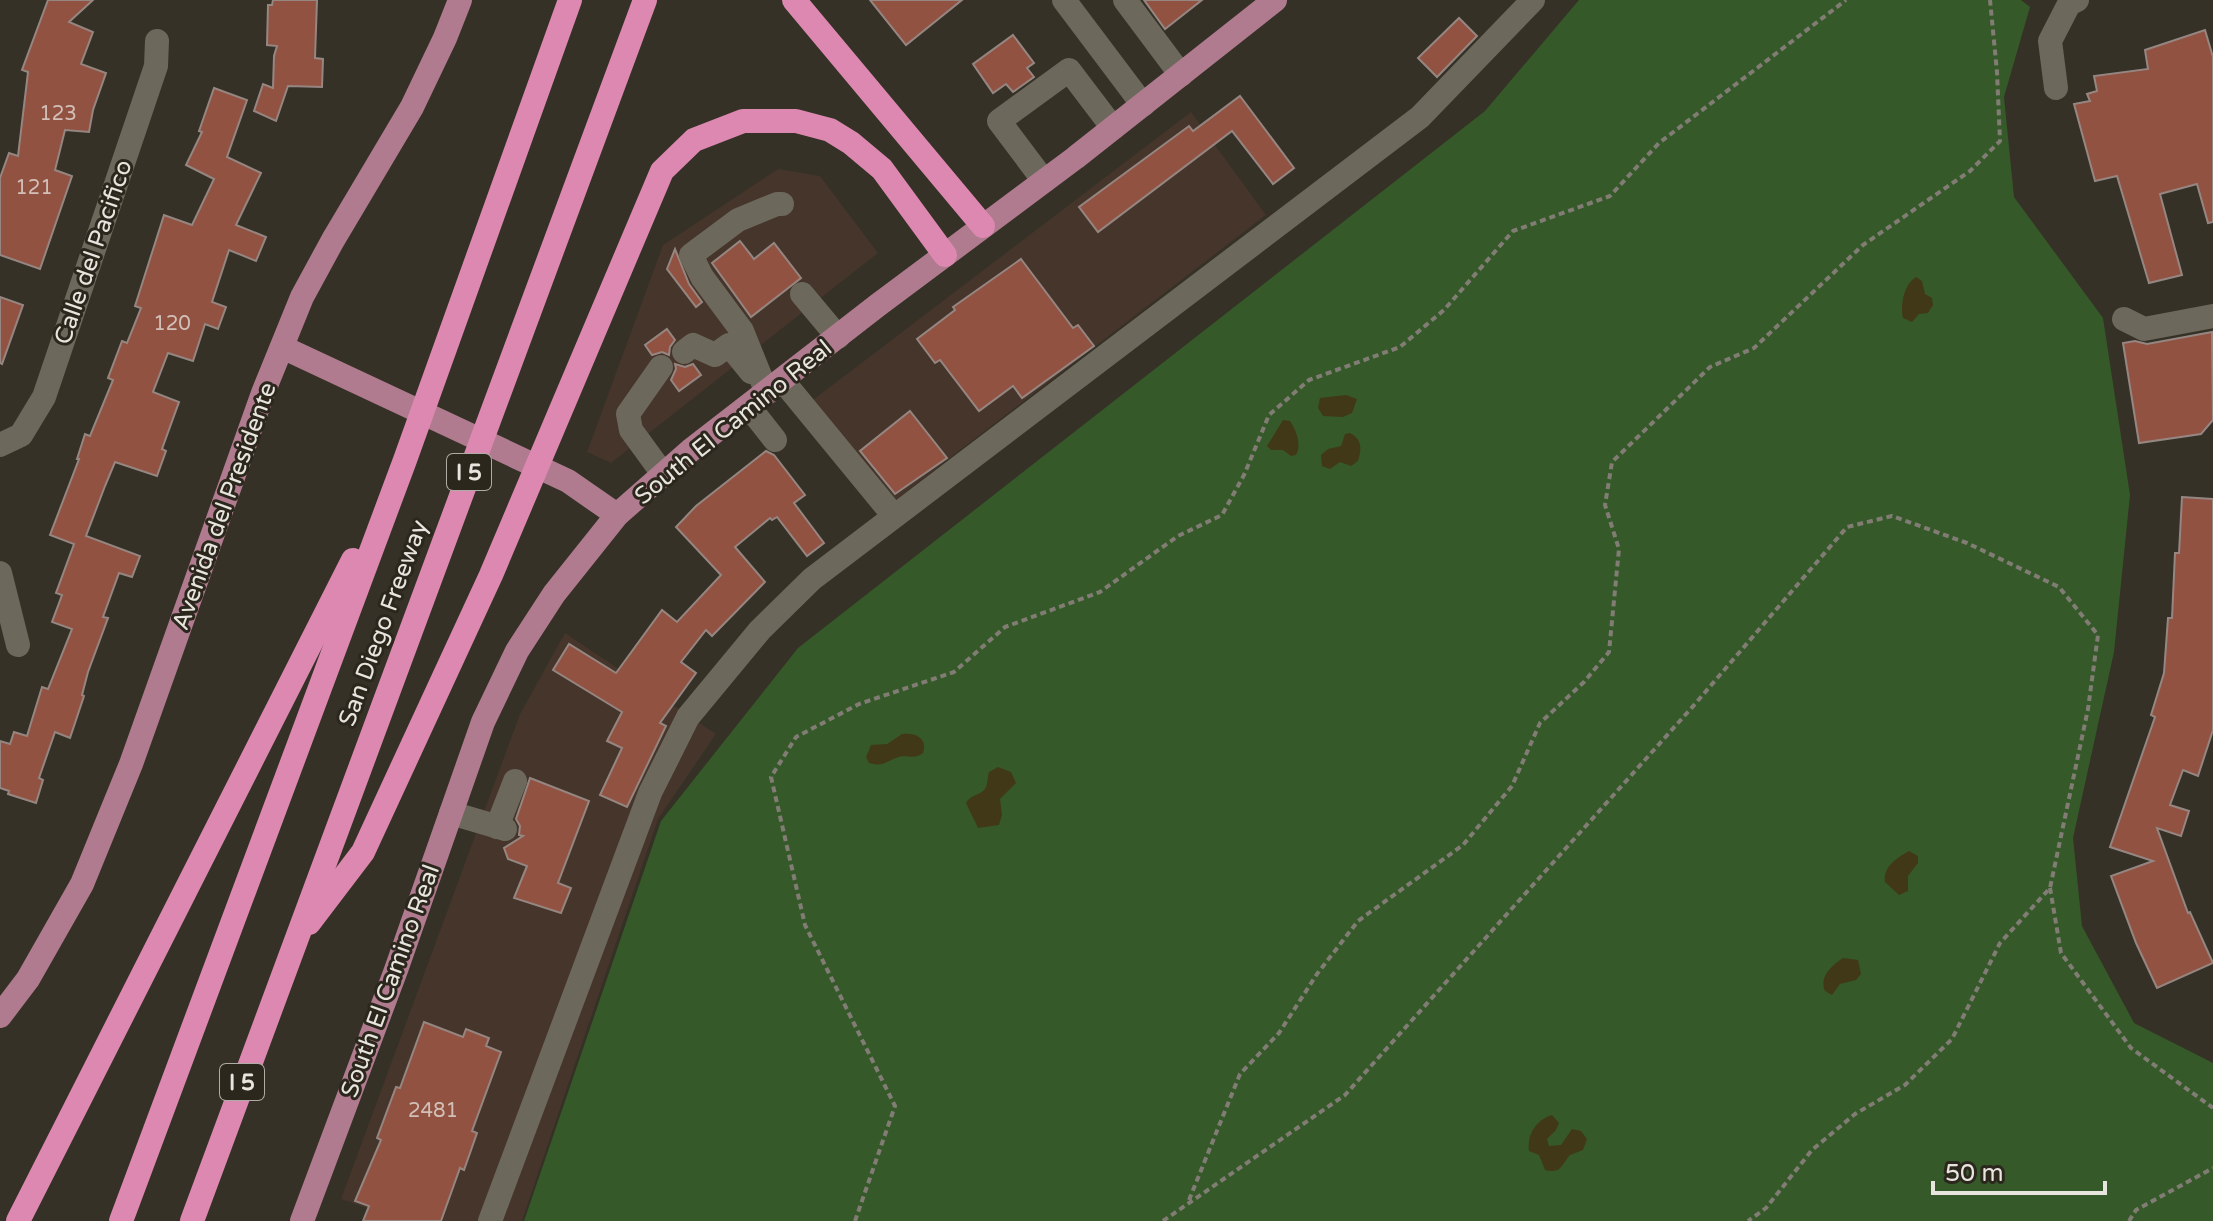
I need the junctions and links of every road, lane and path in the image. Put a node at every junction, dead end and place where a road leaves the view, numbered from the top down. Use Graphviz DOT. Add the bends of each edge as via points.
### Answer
graph roads {
  1 [pos="460,0"];
  2 [pos="570,0"];
  3 [pos="645,0"];
  4 [pos="794,0"];
  5 [pos="1064,0"];
  6 [pos="1125,0"];
  7 [pos="1275,0"];
  8 [pos="1533,0"];
  9 [pos="1846,0"];
  10 [pos="1990,0"];
  11 [pos="2077,0"];
  12 [pos="157,41"];
  13 [pos="1181,75"];
  14 [pos="2056,88"];
  15 [pos="1143,105"];
  16 [pos="1113,128"];
  17 [pos="1044,181"];
  18 [pos="782,204"];
  19 [pos="983,226"];
  20 [pos="945,255"];
  21 [pos="802,294"];
  22 [pos="2213,316"];
  23 [pos="2124,319"];
  24 [pos="838,337"];
  25 [pos="282,347"];
  26 [pos="684,352"];
  27 [pos="661,367"];
  28 [pos="766,394"];
  29 [pos="775,440"];
  30 [pos="0,445"];
  31 [pos="405,460"];
  32 [pos="663,474"];
  33 [pos="617,515"];
  34 [pos="894,516"];
  35 [pos="0,573"];
  36 [pos="18,645"];
  37 [pos="515,781"];
  38 [pos="451,813"];
  39 [pos="2050,888"];
  40 [pos="293,944"];
  41 [pos="0,1016"];
  42 [pos="2213,1108"];
  43 [pos="2213,1168"];
  44 [pos="1188,1203"];
  45 [pos="18,1221"];
  46 [pos="121,1221"];
  47 [pos="192,1221"];
  48 [pos="302,1221"];
  49 [pos="490,1221"];
  50 [pos="855,1221"];
  51 [pos="1163,1221"];
  52 [pos="1748,1221"];
  53 [pos="2129,1221"];
  1 -- 25 [label="main road, Avenida del Presidente" via="412,107 326,251"];
  2 -- 31 [label="highway, San Diego Freeway"];
  3 -- 40 [label="highway, San Diego Freeway / I 5"];
  4 -- 19 [label="highway"];
  5 -- 15 [label="street"];
  6 -- 13 [label="street"];
  7 -- 13 [label="main road, South El Camino Real"];
  8 -- 34 [label="street" via="1420,117"];
  9 -- 50 [label="path" via="1659,143 1610,196 1513,231 1444,310 1400,347 1309,380 1269,415 1222,515 1178,536 1100,592 1005,627 954,672 859,704 796,737 771,777 805,925 895,1106"];
  10 -- 44 [label="path" via="2000,141 1970,171 1863,245 1754,348 1710,367 1612,462 1605,505 1619,549 1609,652 1540,723 1512,786 1463,845 1358,921 1279,1033 1240,1074"];
  11 -- 14 [label="street" via="2069,4 2050,41"];
  12 -- 30 [label="street, Calle del Pacifico" via="156,66 44,397 21,435"];
  13 -- 15 [label="main road, South El Camino Real"];
  15 -- 16 [label="main road, South El Camino Real"];
  16 -- 17 [label="main road, South El Camino Real"];
  16 -- 17 [label="street" via="1069,70 999,121"];
  17 -- 19 [label="main road, South El Camino Real"];
  18 -- 28 [label="street" via="738,220 691,255 742,331"];
  19 -- 20 [label="main road, South El Camino Real"];
  20 -- 24 [label="main road, South El Camino Real"];
  20 -- 40 [label="highway" via="882,169 830,130 796,121 743,121 694,140 662,171 491,575 363,852"];
  21 -- 24 [label="street"];
  22 -- 23 [label="street" via="2144,329"];
  24 -- 28 [label="main road, South El Camino Real"];
  25 -- 33 [label="main road" via="568,481"];
  25 -- 41 [label="main road, Avenida del Presidente" via="131,764 82,884 28,979"];
  26 -- 28 [label="street" via="693,345 715,355 729,345"];
  27 -- 32 [label="street" via="628,414 631,430"];
  28 -- 29 [label="street"];
  28 -- 32 [label="main road, South El Camino Real"];
  28 -- 34 [label="street" via="831,439"];
  31 -- 45 [label="highway"];
  31 -- 46 [label="highway, San Diego Freeway"];
  32 -- 33 [label="main road, South El Camino Real"];
  33 -- 38 [label="main road, South El Camino Real" via="517,651 483,722"];
  34 -- 49 [label="street" via="852,536 760,630 688,717 650,793"];
  35 -- 36 [label="street"];
  37 -- 38 [label="street" via="501,828"];
  38 -- 48 [label="main road, South El Camino Real"];
  39 -- 42 [label="path" via="2061,953 2122,1036"];
  39 -- 44 [label="path" via="2098,635 2059,587 1967,543 1892,516 1847,527 1345,1095"];
  39 -- 52 [label="path" via="2000,943 1952,1039 1905,1085 1855,1114 1812,1150 1766,1208"];
  40 -- 47 [label="highway, San Diego Freeway / I 5"];
  43 -- 53 [label="path" via="2136,1210"];
  44 -- 51 [label="path"];
}
